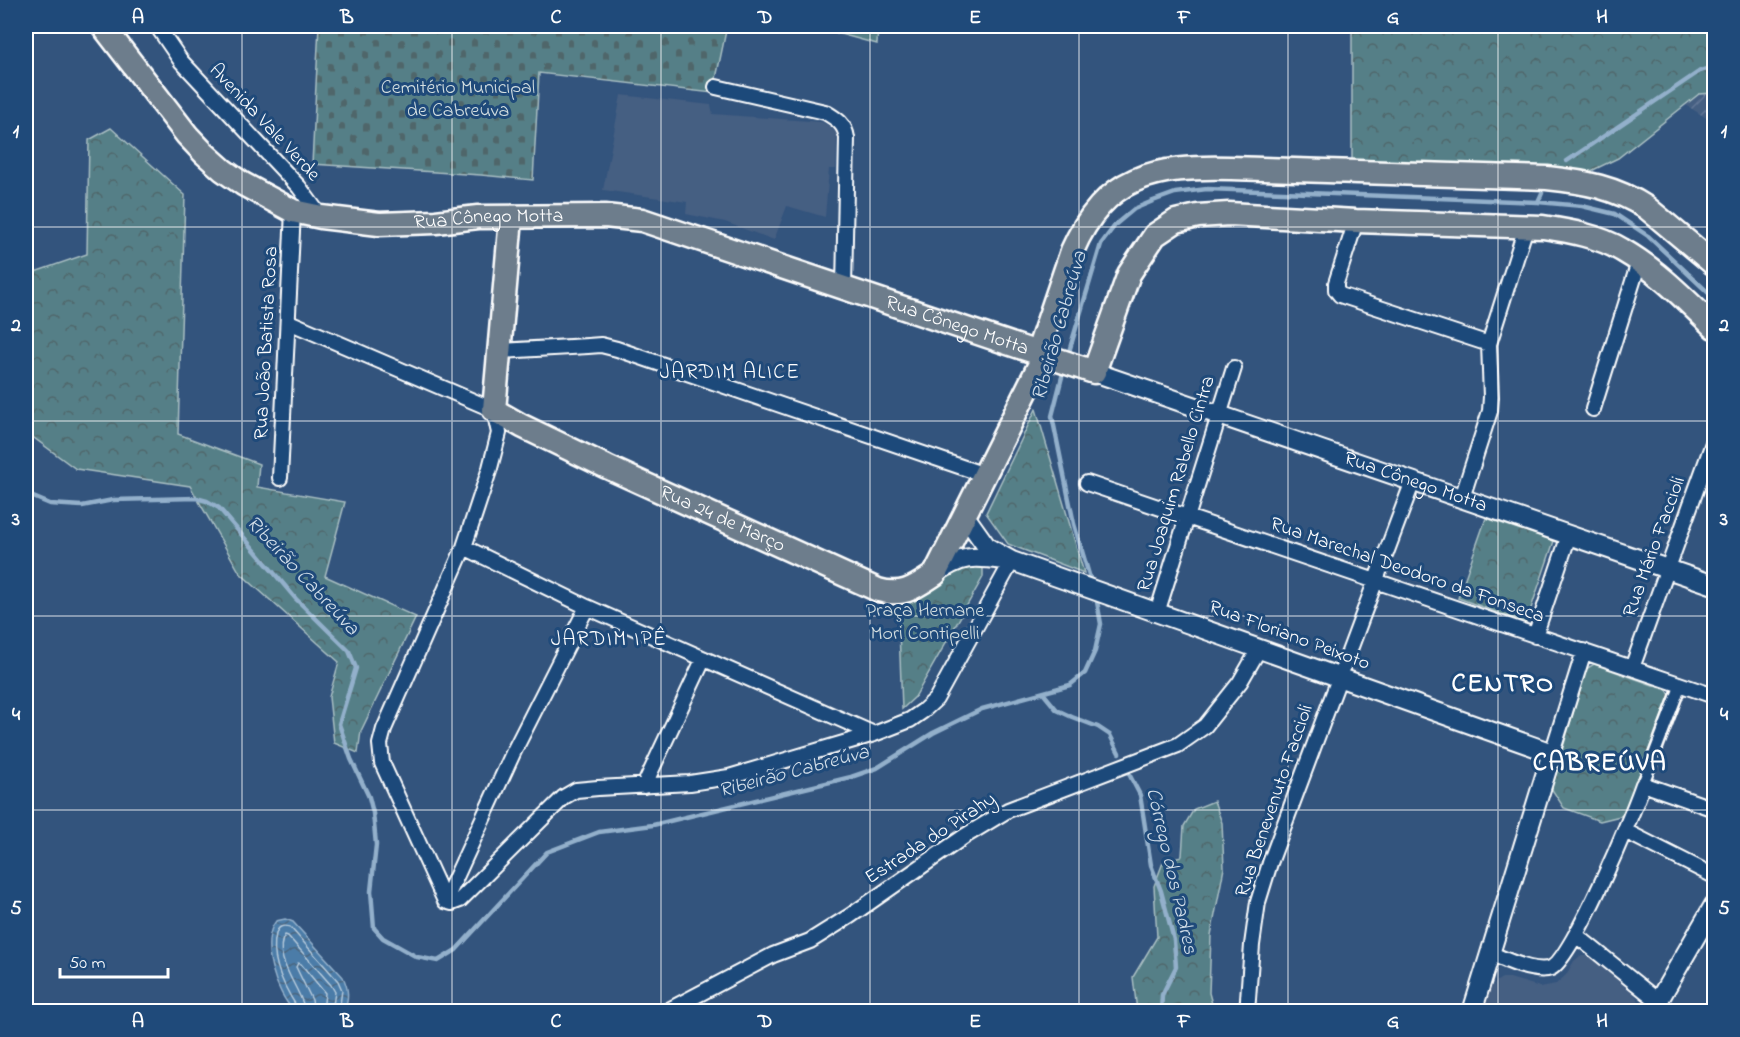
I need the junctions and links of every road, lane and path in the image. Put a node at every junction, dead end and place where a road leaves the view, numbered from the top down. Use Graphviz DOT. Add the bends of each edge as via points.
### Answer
graph roads {
  1 [pos="157,26"];
  2 [pos="111,28"];
  3 [pos="716,87"];
  4 [pos="293,211"];
  5 [pos="321,217"];
  6 [pos="511,218"];
  7 [pos="1356,221"];
  8 [pos="1526,227"];
  9 [pos="1639,262"];
  10 [pos="1714,264"];
  11 [pos="844,288"];
  12 [pos="288,322"];
  13 [pos="1714,327"];
  14 [pos="1489,344"];
  15 [pos="499,351"];
  16 [pos="1045,356"];
  17 [pos="1234,368"];
  18 [pos="1086,369"];
  19 [pos="1593,408"];
  20 [pos="494,410"];
  21 [pos="1220,415"];
  22 [pos="1714,440"];
  23 [pos="985,475"];
  24 [pos="280,478"];
  25 [pos="1413,481"];
  26 [pos="1087,483"];
  27 [pos="1462,498"];
  28 [pos="964,516"];
  29 [pos="1187,517"];
  30 [pos="1569,535"];
  31 [pos="464,547"];
  32 [pos="956,551"];
  33 [pos="1012,561"];
  34 [pos="1668,569"];
  35 [pos="1376,580"];
  36 [pos="1714,585"];
  37 [pos="587,607"];
  38 [pos="1157,613"];
  39 [pos="1535,636"];
  40 [pos="1259,649"];
  41 [pos="1584,651"];
  42 [pos="703,660"];
  43 [pos="1632,668"];
  44 [pos="1340,677"];
  45 [pos="1681,684"];
  46 [pos="1714,696"];
  47 [pos="874,734"];
  48 [pos="1552,753"];
  49 [pos="1643,784"];
  50 [pos="644,786"];
  51 [pos="1714,809"];
  52 [pos="1625,831"];
  53 [pos="1714,876"];
  54 [pos="445,901"];
  55 [pos="1714,905"];
  56 [pos="1576,935"];
  57 [pos="1490,953"];
  58 [pos="1658,1008"];
  59 [pos="665,1011"];
  60 [pos="1247,1011"];
  61 [pos="1473,1011"];
  1 -- 5 [label="street, Avenida Vale Verde" via="181,61 299,187"];
  2 -- 4 [label="main road, Rua Cônego Motta" via="204,153 243,184"];
  3 -- 11 [label="street" via="825,112 846,130"];
  4 -- 5 [label="main road, Rua Cônego Motta"];
  4 -- 12 [label="street, Rua João Batista Rosa"];
  5 -- 6 [label="main road, Rua Cônego Motta" via="379,224"];
  6 -- 11 [label="main road, Rua Cônego Motta" via="605,216 642,220"];
  6 -- 15 [label="main road"];
  7 -- 8 [label="main road"];
  7 -- 14 [label="street" via="1336,283 1340,295"];
  7 -- 18 [label="main road" via="1229,214 1176,221 1155,235 1129,274"];
  8 -- 9 [label="main road" via="1585,236 1621,249"];
  8 -- 14 [label="street"];
  9 -- 13 [label="main road" via="1662,277"];
  9 -- 19 [label="street"];
  10 -- 16 [label="main road, Rua 24 de Março" via="1636,201 1585,182 1313,170 1169,169 1127,184 1092,214 1072,251"];
  11 -- 16 [label="main road, Rua Cônego Motta"];
  12 -- 20 [label="street, Rua 24 de Março"];
  12 -- 24 [label="street, Rua João Batista Rosa"];
  14 -- 27 [label="street" via="1490,411"];
  15 -- 20 [label="main road"];
  15 -- 23 [label="street" via="602,345"];
  16 -- 18 [label="main road, Rua Cônego Motta"];
  16 -- 23 [label="main road, Rua 24 de Março"];
  17 -- 21 [label="street, Rua Joaquim Rabello Cintra"];
  18 -- 21 [label="street, Rua Cônego Motta"];
  20 -- 31 [label="street" via="499,433"];
  20 -- 32 [label="main road, Rua 24 de Março" via="607,467 878,590 899,593 914,588"];
  21 -- 25 [label="street, Rua Cônego Motta"];
  21 -- 29 [label="street, Rua Joaquim Rabello Cintra"];
  22 -- 34 [label="street, Rua Mário Faccioli"];
  23 -- 28 [label="main road, Rua 24 de Março"];
  25 -- 27 [label="street, Rua Cônego Motta"];
  25 -- 35 [label="street, Rua Benevenuto Faccioli"];
  26 -- 29 [label="street, Rua Marechal Deodoro da Fonseca"];
  27 -- 30 [label="street, Rua Cônego Motta"];
  28 -- 32 [label="main road, Rua 24 de Março"];
  28 -- 33 [label="street" via="987,547"];
  29 -- 35 [label="street, Rua Marechal Deodoro da Fonseca"];
  29 -- 38 [label="street, Rua Joaquim Rabello Cintra"];
  30 -- 34 [label="street, Rua Cônego Motta"];
  30 -- 39 [label="street"];
  31 -- 37 [label="street"];
  31 -- 54 [label="street" via="380,744 382,763"];
  32 -- 33 [label="street"];
  33 -- 38 [label="street, Rua Floriano Peixoto"];
  33 -- 47 [label="street" via="936,699 910,720"];
  34 -- 36 [label="street, Rua Cônego Motta"];
  34 -- 43 [label="street, Rua Mário Faccioli"];
  35 -- 39 [label="street, Rua Marechal Deodoro da Fonseca"];
  35 -- 44 [label="street, Rua Benevenuto Faccioli"];
  37 -- 42 [label="street"];
  37 -- 54 [label="street" via="514,751"];
  38 -- 40 [label="street, Rua Floriano Peixoto"];
  39 -- 41 [label="street, Rua Marechal Deodoro da Fonseca"];
  40 -- 44 [label="street, Rua Floriano Peixoto"];
  40 -- 59 [label="street, Estrada do Pirahy" via="1240,682 1205,726 1178,745 1008,810 810,941"];
  41 -- 43 [label="street, Rua Marechal Deodoro da Fonseca"];
  41 -- 48 [label="street"];
  42 -- 47 [label="street"];
  42 -- 50 [label="street"];
  43 -- 45 [label="street, Rua Marechal Deodoro da Fonseca"];
  44 -- 48 [label="street, Rua Floriano Peixoto"];
  44 -- 60 [label="street, Rua Benevenuto Faccioli" via="1258,902"];
  45 -- 46 [label="street, Rua Marechal Deodoro da Fonseca"];
  45 -- 49 [label="street"];
  47 -- 50 [label="street" via="729,777"];
  48 -- 57 [label="street"];
  49 -- 51 [label="street"];
  49 -- 52 [label="street"];
  50 -- 54 [label="street" via="576,790 564,797 460,900"];
  52 -- 53 [label="street"];
  52 -- 56 [label="street"];
  55 -- 58 [label="street"];
  56 -- 57 [label="street" via="1558,964 1542,970"];
  56 -- 58 [label="street"];
  57 -- 61 [label="street"];
}
